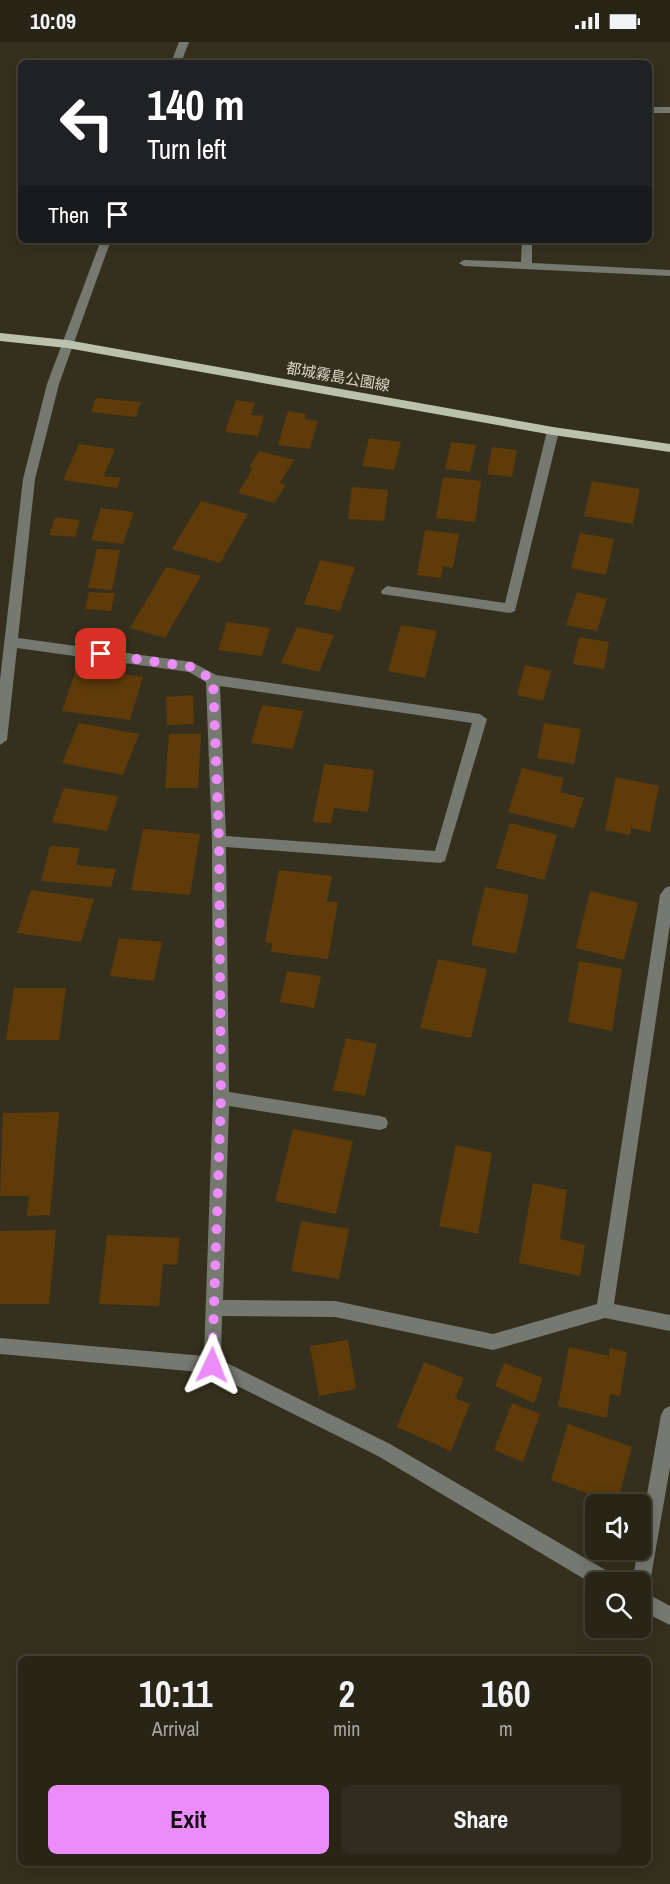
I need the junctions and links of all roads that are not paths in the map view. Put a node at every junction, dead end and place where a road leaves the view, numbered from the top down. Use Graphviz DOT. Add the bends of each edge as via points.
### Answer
graph roads {
  1 [pos="184,42"];
  2 [pos="177,60"];
  3 [pos="652,110"];
  4 [pos="670,110"];
  5 [pos="105,243"];
  6 [pos="527,243"];
  7 [pos="464,263"];
  8 [pos="526,266"];
  9 [pos="670,273"];
  10 [pos="0,337"];
  11 [pos="67,344"];
  12 [pos="553,431"];
  13 [pos="670,448"];
  14 [pos="387,591"];
  15 [pos="10,642"];
  16 [pos="213,680"];
  17 [pos="0,740"];
  18 [pos="219,841"];
  19 [pos="670,892"];
  20 [pos="221,1098"];
  21 [pos="380,1123"];
  22 [pos="214,1308"];
  23 [pos="604,1310"];
  24 [pos="670,1323"];
  25 [pos="0,1346"];
  26 [pos="212,1365"];
  27 [pos="670,1415"];
  28 [pos="590,1572"];
  29 [pos="643,1572"];
  30 [pos="651,1606"];
  31 [pos="670,1616"];
  1 -- 2 [label="street"];
  3 -- 4 [label="street"];
  5 -- 11 [label="street"];
  6 -- 8 [label="street"];
  7 -- 8 [label="street"];
  8 -- 9 [label="street"];
  10 -- 11 [label="main road, 都城霧島公園線"];
  11 -- 12 [label="main road, 都城霧島公園線"];
  11 -- 15 [label="street" via="29,479"];
  12 -- 13 [label="main road, 都城霧島公園線"];
  12 -- 14 [label="street" via="510,608"];
  15 -- 16 [label="street" via="192,667"];
  15 -- 17 [label="street"];
  16 -- 18 [label="street"];
  16 -- 18 [label="street" via="480,719 440,857"];
  18 -- 20 [label="street"];
  19 -- 23 [label="street"];
  20 -- 21 [label="street"];
  20 -- 22 [label="street"];
  22 -- 23 [label="street" via="335,1309 493,1342"];
  22 -- 26 [label="street"];
  23 -- 24 [label="street"];
  25 -- 26 [label="street"];
  26 -- 28 [label="street" via="384,1450"];
  27 -- 29 [label="street"];
  30 -- 31 [label="street"];
}
